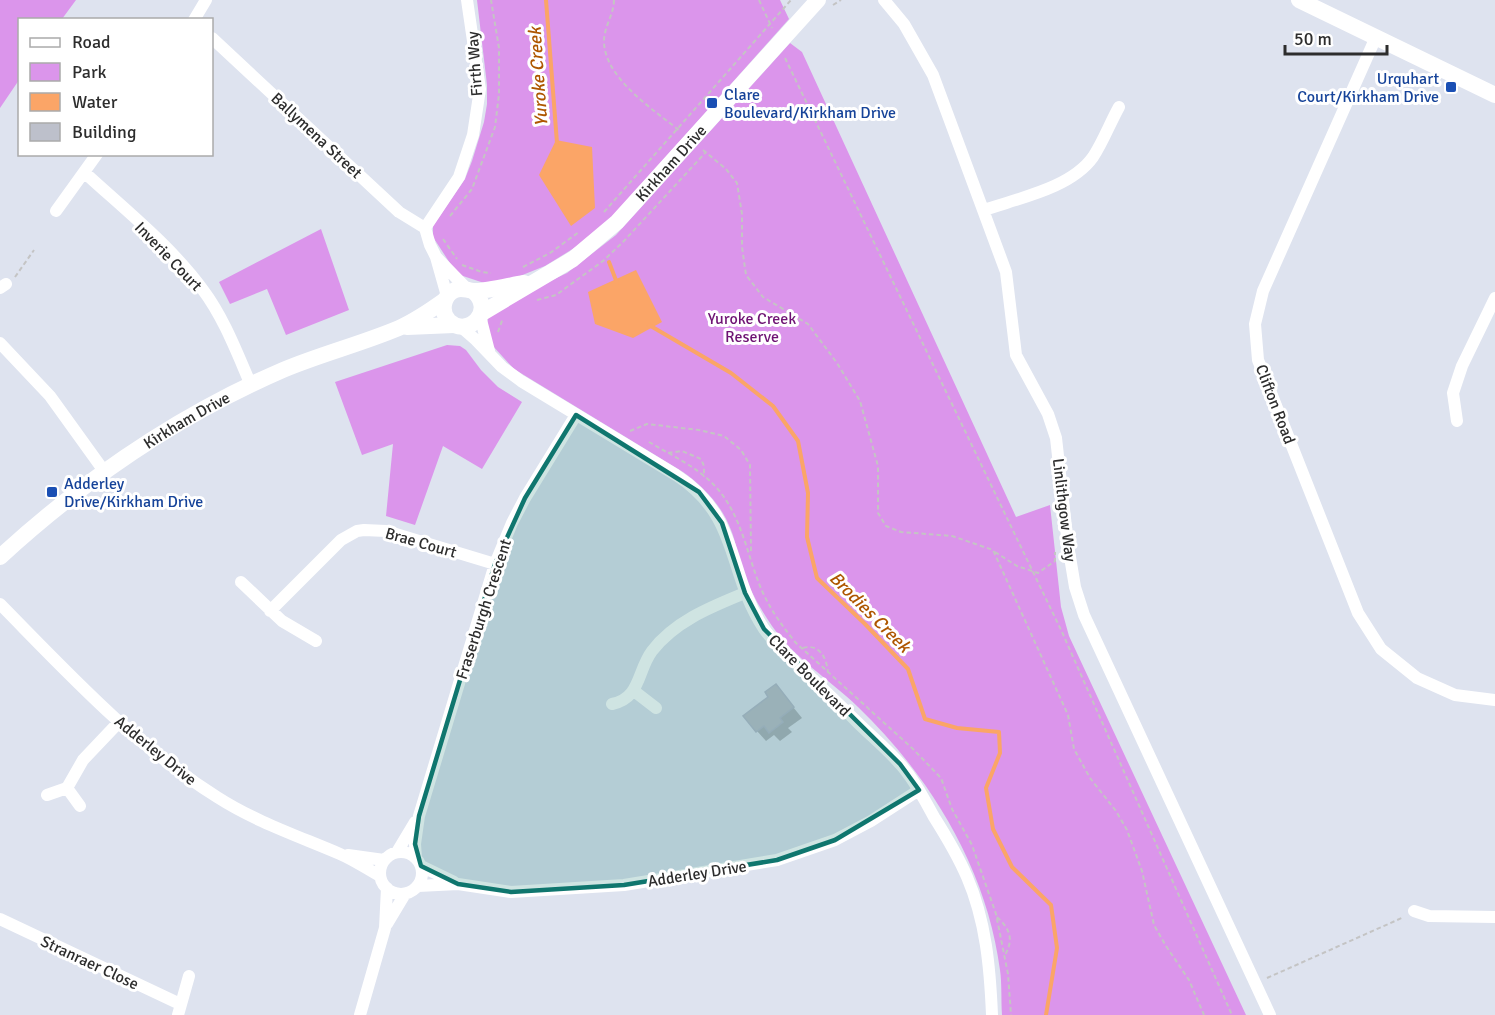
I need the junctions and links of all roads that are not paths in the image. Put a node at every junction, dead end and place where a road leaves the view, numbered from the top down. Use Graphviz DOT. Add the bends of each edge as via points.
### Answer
graph roads {
  1 [pos="206,0"];
  2 [pos="467,0"];
  3 [pos="818,0"];
  4 [pos="884,0"];
  5 [pos="1299,0"];
  6 [pos="195,18"];
  7 [pos="1376,37"];
  8 [pos="213,39"];
  9 [pos="1495,95"];
  10 [pos="1119,106"];
  11 [pos="96,156"];
  12 [pos="84,172"];
  13 [pos="984,210"];
  14 [pos="56,212"];
  15 [pos="425,228"];
  16 [pos="436,257"];
  17 [pos="533,281"];
  18 [pos="470,290"];
  19 [pos="446,298"];
  20 [pos="1495,298"];
  21 [pos="481,315"];
  22 [pos="457,326"];
  23 [pos="400,328"];
  24 [pos="0,343"];
  25 [pos="490,352"];
  26 [pos="251,385"];
  27 [pos="576,414"];
  28 [pos="1457,421"];
  29 [pos="104,471"];
  30 [pos="0,557"];
  31 [pos="495,564"];
  32 [pos="241,582"];
  33 [pos="746,593"];
  34 [pos="0,604"];
  35 [pos="270,611"];
  36 [pos="316,641"];
  37 [pos="634,691"];
  38 [pos="1495,700"];
  39 [pos="612,704"];
  40 [pos="656,708"];
  41 [pos="119,722"];
  42 [pos="67,788"];
  43 [pos="919,790"];
  44 [pos="47,795"];
  45 [pos="80,806"];
  46 [pos="418,816"];
  47 [pos="397,852"];
  48 [pos="341,854"];
  49 [pos="384,860"];
  50 [pos="419,862"];
  51 [pos="380,876"];
  52 [pos="458,884"];
  53 [pos="418,886"];
  54 [pos="387,888"];
  55 [pos="405,894"];
  56 [pos="1414,911"];
  57 [pos="1495,917"];
  58 [pos="0,918"];
  59 [pos="385,927"];
  60 [pos="189,976"];
  61 [pos="179,1010"];
  62 [pos="360,1015"];
  63 [pos="992,1015"];
  64 [pos="1270,1015"];
  1 -- 6 [label="street"];
  2 -- 15 [label="street, Firth Way" via="480,89 473,135 459,177"];
  3 -- 17 [label="street, Kirkham Drive" via="603,235 573,259"];
  4 -- 13 [label="street, Linlithgow Way" via="904,24 933,75"];
  5 -- 7 [label="street"];
  7 -- 9 [label="street"];
  7 -- 38 [label="street, Clifton Road" via="1263,291 1255,324 1258,360 1358,613 1382,648 1417,678 1455,695"];
  8 -- 15 [label="street, Ballymena Street" via="399,212"];
  10 -- 13 [label="street" via="1082,170 1052,186"];
  11 -- 12 [label="street"];
  12 -- 14 [label="street"];
  12 -- 26 [label="street, Inverie Court" via="171,254 204,291"];
  13 -- 64 [label="street, Linlithgow Way" via="1006,272 1016,355 1048,414 1056,438 1079,603"];
  15 -- 16 [label="street"];
  16 -- 18 [label="street"];
  16 -- 19 [label="street"];
  17 -- 18 [label="street, Kirkham Drive"];
  17 -- 21 [label="street, Kirkham Drive"];
  18 -- 19 [label="street" via="456,289"];
  18 -- 21 [label="street" via="481,300"];
  19 -- 22 [label="street" via="446,317"];
  19 -- 23 [label="street, Kirkham Drive"];
  20 -- 28 [label="street" via="1456,384"];
  21 -- 22 [label="street" via="472,325"];
  21 -- 25 [label="street, Clare Boulevard"];
  22 -- 23 [label="street, Kirkham Drive"];
  22 -- 25 [label="street, Clare Boulevard"];
  23 -- 26 [label="street, Kirkham Drive"];
  24 -- 29 [label="street" via="45,390"];
  25 -- 27 [label="street, Clare Boulevard" via="511,374"];
  26 -- 29 [label="street, Kirkham Drive"];
  27 -- 31 [label="street, Fraserburgh Crescent" via="520,507"];
  27 -- 33 [label="street, Clare Boulevard" via="699,492 722,523"];
  29 -- 30 [label="street, Kirkham Drive"];
  31 -- 35 [label="street, Brae Court" via="386,531 357,531 341,540"];
  31 -- 46 [label="street, Fraserburgh Crescent"];
  32 -- 35 [label="street"];
  33 -- 37 [label="street" via="701,612 662,640 645,662"];
  33 -- 43 [label="street, Clare Boulevard" via="764,630 900,764"];
  34 -- 41 [label="street, Adderley Drive"];
  35 -- 36 [label="street"];
  37 -- 39 [label="street"];
  37 -- 40 [label="street"];
  41 -- 42 [label="street" via="83,760"];
  41 -- 48 [label="street, Adderley Drive" via="174,768 225,802 275,828"];
  42 -- 44 [label="street"];
  42 -- 45 [label="street"];
  43 -- 52 [label="street, Adderley Drive" via="835,840 777,860 624,885 511,892"];
  43 -- 63 [label="street, Clare Boulevard" via="967,878 981,921 990,969"];
  46 -- 47 [label="street, Fraserburgh Crescent"];
  46 -- 50 [label="street, Fraserburgh Crescent" via="415,844"];
  47 -- 49 [label="street"];
  47 -- 50 [label="street" via="410,854"];
  48 -- 49 [label="street, Adderley Drive"];
  48 -- 51 [label="street, Adderley Drive"];
  49 -- 51 [label="street"];
  50 -- 52 [label="street, Adderley Drive"];
  50 -- 53 [label="street"];
  51 -- 54 [label="street"];
  52 -- 53 [label="street, Adderley Drive"];
  53 -- 55 [label="street"];
  54 -- 55 [label="street"];
  54 -- 59 [label="street"];
  55 -- 59 [label="street"];
  56 -- 57 [label="street" via="1429,916"];
  58 -- 61 [label="street, Stranraer Close"];
  59 -- 62 [label="street"];
  60 -- 61 [label="street, Stranraer Close"];
}
